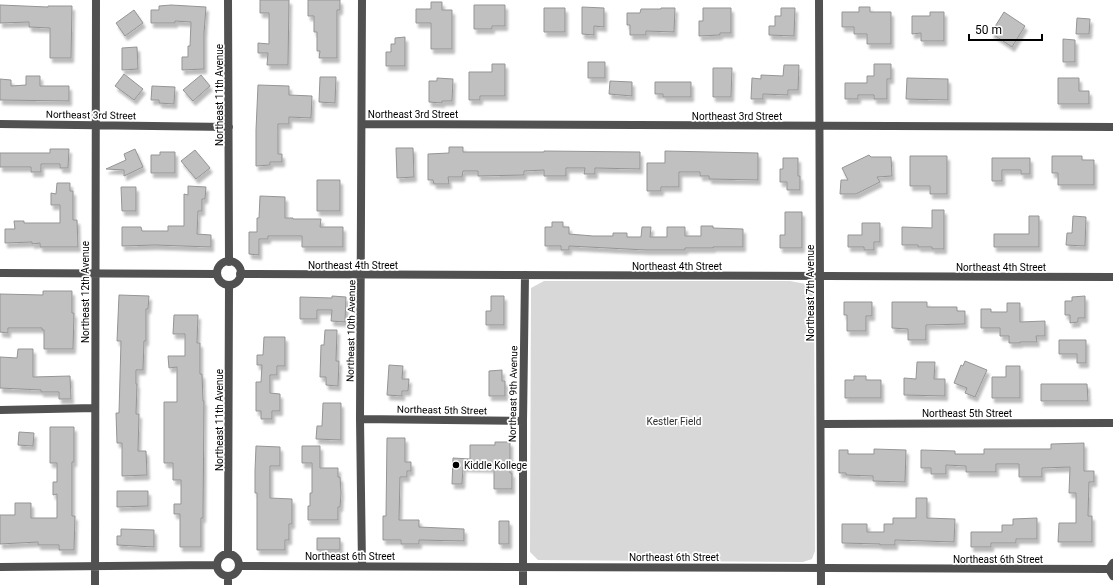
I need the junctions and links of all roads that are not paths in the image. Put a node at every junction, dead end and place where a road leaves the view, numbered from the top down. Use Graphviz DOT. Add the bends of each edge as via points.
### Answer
graph roads {
  1 [pos="96,0"];
  2 [pos="228,0"];
  3 [pos="362,0"];
  4 [pos="819,0"];
  5 [pos="0,124"];
  6 [pos="362,124"];
  7 [pos="95,125"];
  8 [pos="229,127"];
  9 [pos="820,127"];
  10 [pos="1113,127"];
  11 [pos="229,262"];
  12 [pos="0,272"];
  13 [pos="95,273"];
  14 [pos="217,274"];
  15 [pos="240,274"];
  16 [pos="362,275"];
  17 [pos="525,275"];
  18 [pos="820,276"];
  19 [pos="1113,277"];
  20 [pos="229,285"];
  21 [pos="95,408"];
  22 [pos="0,410"];
  23 [pos="360,418"];
  24 [pos="523,421"];
  25 [pos="1113,423"];
  26 [pos="822,424"];
  27 [pos="228,554"];
  28 [pos="217,565"];
  29 [pos="95,566"];
  30 [pos="239,566"];
  31 [pos="362,566"];
  32 [pos="523,566"];
  33 [pos="0,567"];
  34 [pos="821,568"];
  35 [pos="1112,569"];
  36 [pos="228,576"];
  37 [pos="95,585"];
  38 [pos="228,585"];
  39 [pos="523,585"];
  40 [pos="821,585"];
  1 -- 7 [label="street, Northeast 12th Avenue"];
  2 -- 8 [label="street, Northeast 11th Avenue"];
  3 -- 6 [label="street, Northeast 10th Avenue"];
  4 -- 9 [label="street, Northeast 7th Avenue"];
  5 -- 7 [label="street, Northeast 3rd Street"];
  6 -- 9 [label="street, Northeast 3rd Street"];
  6 -- 16 [label="street, Northeast 10th Avenue"];
  7 -- 8 [label="street, Northeast 3rd Street"];
  7 -- 13 [label="street, Northeast 12th Avenue"];
  8 -- 11 [label="street, Northeast 11th Avenue"];
  9 -- 10 [label="street, Northeast 3rd Street"];
  9 -- 18 [label="street, Northeast 7th Avenue"];
  11 -- 14 [label="street" via="219,266"];
  11 -- 15 [label="street" via="237,265"];
  12 -- 13 [label="street"];
  13 -- 14 [label="street"];
  13 -- 21 [label="street, Northeast 12th Avenue"];
  14 -- 20 [label="street" via="220,282"];
  15 -- 16 [label="street, Northeast 4th Street"];
  15 -- 20 [label="street" via="237,281"];
  16 -- 17 [label="street, Northeast 4th Street"];
  16 -- 23 [label="street, Northeast 10th Avenue"];
  17 -- 18 [label="street, Northeast 4th Street"];
  17 -- 24 [label="street, Northeast 9th Avenue"];
  18 -- 19 [label="street, Northeast 4th Street"];
  18 -- 26 [label="street, Northeast 7th Avenue"];
  20 -- 27 [label="street, Northeast 11th Avenue"];
  21 -- 22 [label="street"];
  21 -- 29 [label="street, Northeast 12th Avenue"];
  23 -- 24 [label="street, Northeast 5th Street"];
  23 -- 31 [label="street, Northeast 10th Avenue"];
  24 -- 32 [label="street, Northeast 9th Avenue"];
  25 -- 26 [label="street, Northeast 5th Street"];
  26 -- 34 [label="street, Northeast 7th Avenue"];
  27 -- 28 [label="street" via="221,557"];
  27 -- 30 [label="street" via="235,556"];
  28 -- 29 [label="street"];
  28 -- 36 [label="street" via="220,574"];
  29 -- 33 [label="street"];
  29 -- 37 [label="street, Northeast 12th Avenue"];
  30 -- 31 [label="street, Northeast 6th Street"];
  30 -- 36 [label="street" via="234,575"];
  31 -- 32 [label="street, Northeast 6th Street"];
  32 -- 34 [label="street, Northeast 6th Street"];
  32 -- 39 [label="street, Northeast 9th Avenue"];
  34 -- 35 [label="street, Northeast 6th Street"];
  34 -- 40 [label="street, Northeast 7th Avenue"];
  36 -- 38 [label="street"];
}
